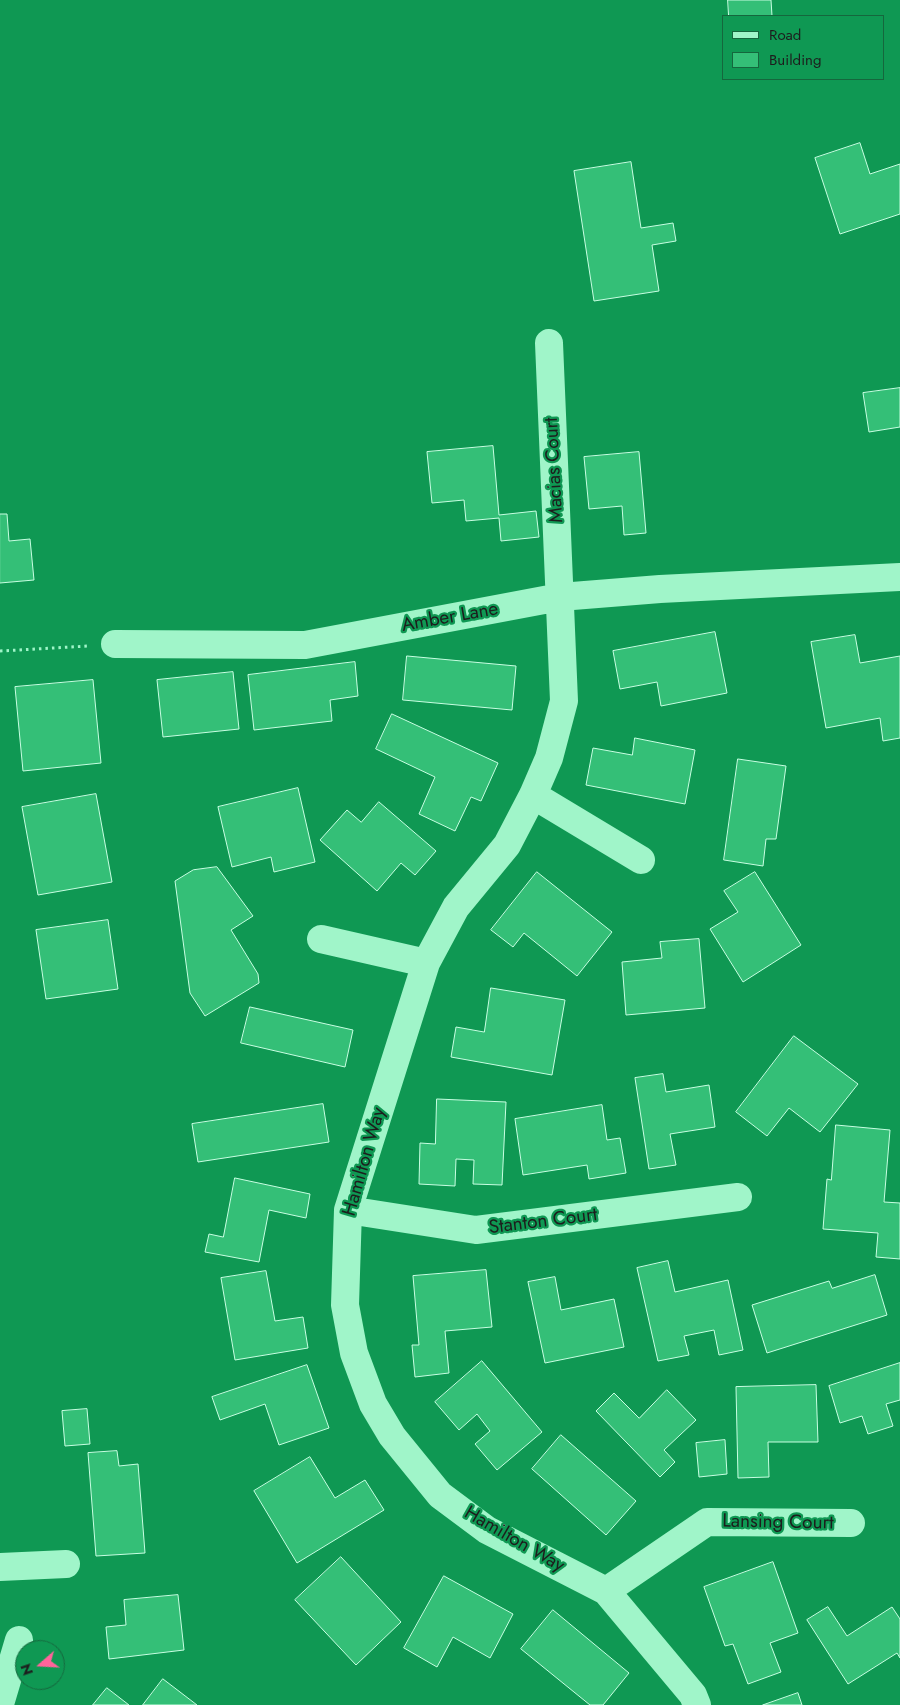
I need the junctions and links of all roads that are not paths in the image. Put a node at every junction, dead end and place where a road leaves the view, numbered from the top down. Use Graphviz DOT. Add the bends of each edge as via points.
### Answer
graph roads {
  1 [pos="549,343"];
  2 [pos="900,577"];
  3 [pos="560,598"];
  4 [pos="115,644"];
  5 [pos="533,795"];
  6 [pos="642,860"];
  7 [pos="321,938"];
  8 [pos="426,963"];
  9 [pos="738,1198"];
  10 [pos="348,1210"];
  11 [pos="850,1523"];
  12 [pos="66,1564"];
  13 [pos="0,1567"];
  14 [pos="606,1591"];
  15 [pos="15,1653"];
  16 [pos="0,1704"];
  17 [pos="697,1705"];
  1 -- 3 [label="street, Macias Court"];
  2 -- 3 [label="street, Amber Lane" via="660,589"];
  3 -- 4 [label="street, Amber Lane" via="306,645"];
  3 -- 5 [label="street, Hamilton Way" via="564,702 549,758"];
  5 -- 6 [label="street"];
  5 -- 8 [label="street, Hamilton Way" via="507,845 456,907"];
  7 -- 8 [label="street"];
  8 -- 10 [label="street, Hamilton Way"];
  9 -- 10 [label="street, Stanton Court" via="476,1230"];
  10 -- 14 [label="street, Hamilton Way" via="345,1305 354,1352 374,1404 392,1436 440,1495 487,1530"];
  11 -- 14 [label="street, Lansing Court" via="707,1522"];
  12 -- 13 [label="street"];
  14 -- 17 [label="street, Hamilton Way" via="693,1694"];
  15 -- 16 [label="street"];
}
